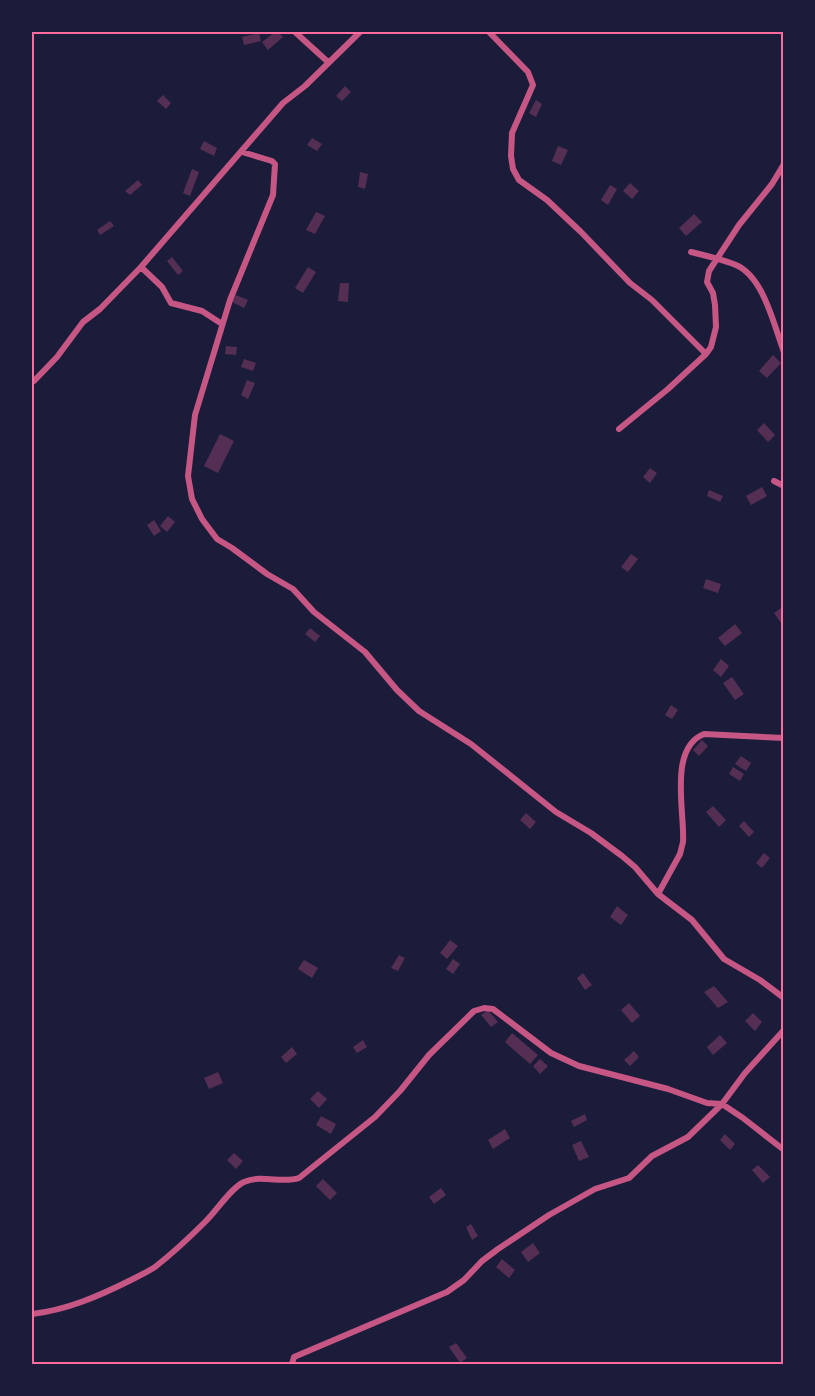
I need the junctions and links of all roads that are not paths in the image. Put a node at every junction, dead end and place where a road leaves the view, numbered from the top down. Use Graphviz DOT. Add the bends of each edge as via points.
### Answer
graph roads {
  1 [pos="295,32"];
  2 [pos="360,32"];
  3 [pos="489,32"];
  4 [pos="328,62"];
  5 [pos="242,152"];
  6 [pos="783,164"];
  7 [pos="691,252"];
  8 [pos="717,259"];
  9 [pos="141,267"];
  10 [pos="222,324"];
  11 [pos="783,352"];
  12 [pos="706,354"];
  13 [pos="34,381"];
  14 [pos="619,429"];
  15 [pos="774,481"];
  16 [pos="783,486"];
  17 [pos="783,738"];
  18 [pos="657,894"];
  19 [pos="783,998"];
  20 [pos="783,1030"];
  21 [pos="722,1104"];
  22 [pos="783,1150"];
  23 [pos="32,1314"];
  24 [pos="292,1365"];
  1 -- 4 [label="street"];
  2 -- 4 [label="street"];
  3 -- 12 [label="street" via="528,72 533,85 512,133 511,156 519,180 547,200"];
  4 -- 5 [label="street" via="284,103"];
  5 -- 9 [label="street"];
  5 -- 10 [label="street" via="272,161 273,195"];
  6 -- 8 [label="street"];
  7 -- 8 [label="street"];
  8 -- 11 [label="street" via="735,264 750,276 766,300"];
  8 -- 12 [label="street" via="707,282 713,293 716,327"];
  9 -- 10 [label="street" via="162,287 171,303 202,311"];
  9 -- 13 [label="street" via="83,322"];
  10 -- 18 [label="street" via="195,415 190,446 188,476 192,499 202,519 218,539 294,589 314,612 365,652 419,711 471,744 556,812 622,856"];
  12 -- 14 [label="street"];
  15 -- 16 [label="street"];
  17 -- 18 [label="street" via="704,734 690,743 682,766 683,842"];
  18 -- 19 [label="street" via="692,920 724,959"];
  20 -- 21 [label="street"];
  21 -- 22 [label="street"];
  21 -- 23 [label="street" via="579,1066 551,1053 493,1009 474,1011 375,1117 305,1173 293,1180 263,1178 245,1182 234,1188 219,1208 153,1268 104,1294 56,1312"];
  21 -- 24 [label="street" via="687,1137 652,1156 628,1178 595,1189 549,1215 490,1255 447,1292 294,1357"];
}
